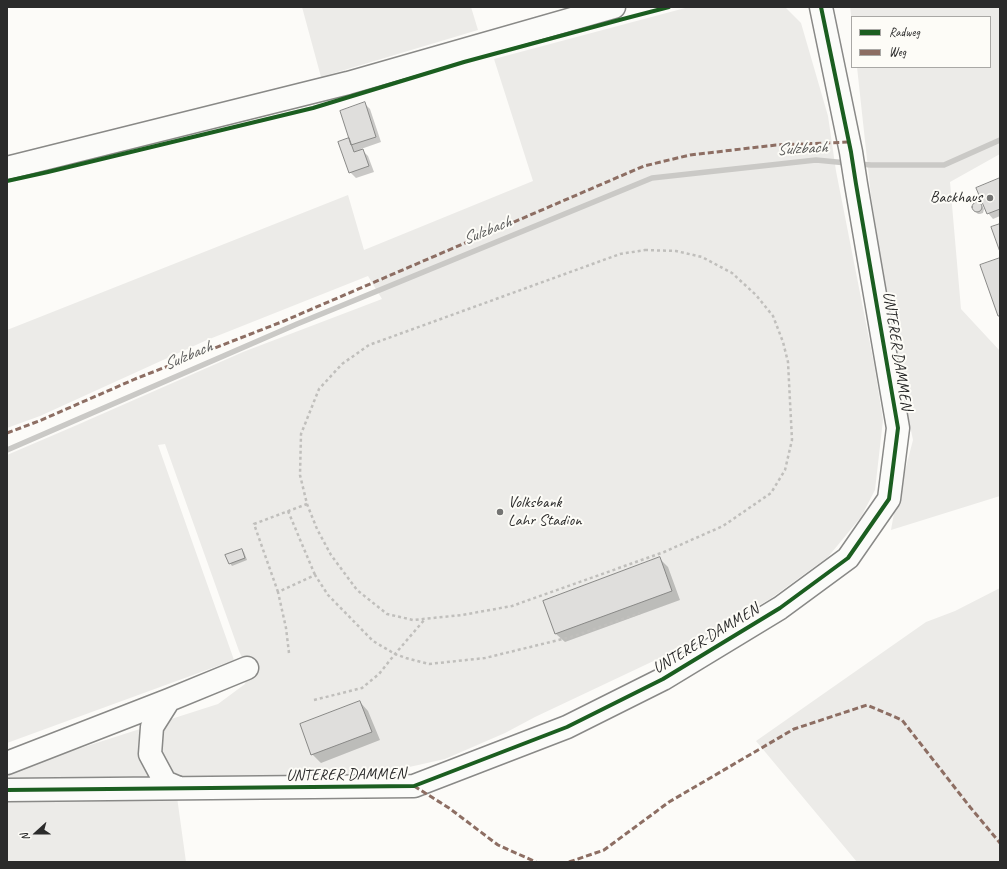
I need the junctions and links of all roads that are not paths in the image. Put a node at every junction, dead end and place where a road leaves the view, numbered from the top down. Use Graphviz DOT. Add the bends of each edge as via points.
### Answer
graph roads {
  1 [pos="614,7"];
  2 [pos="821,7"];
  3 [pos="7,168"];
  4 [pos="246,668"];
  5 [pos="169,700"];
  6 [pos="7,763"];
  7 [pos="180,788"];
  8 [pos="7,790"];
  1 -- 3 [label="street" via="348,83"];
  2 -- 7 [label="street, UNTERER DAMMEN" via="851,152 898,428 889,499 848,558 780,608 663,679 567,727 428,782 414,786"];
  4 -- 5 [label="street"];
  5 -- 6 [label="street"];
  5 -- 7 [label="street" via="152,727 150,754 165,782"];
  7 -- 8 [label="street, UNTERER DAMMEN"];
}
